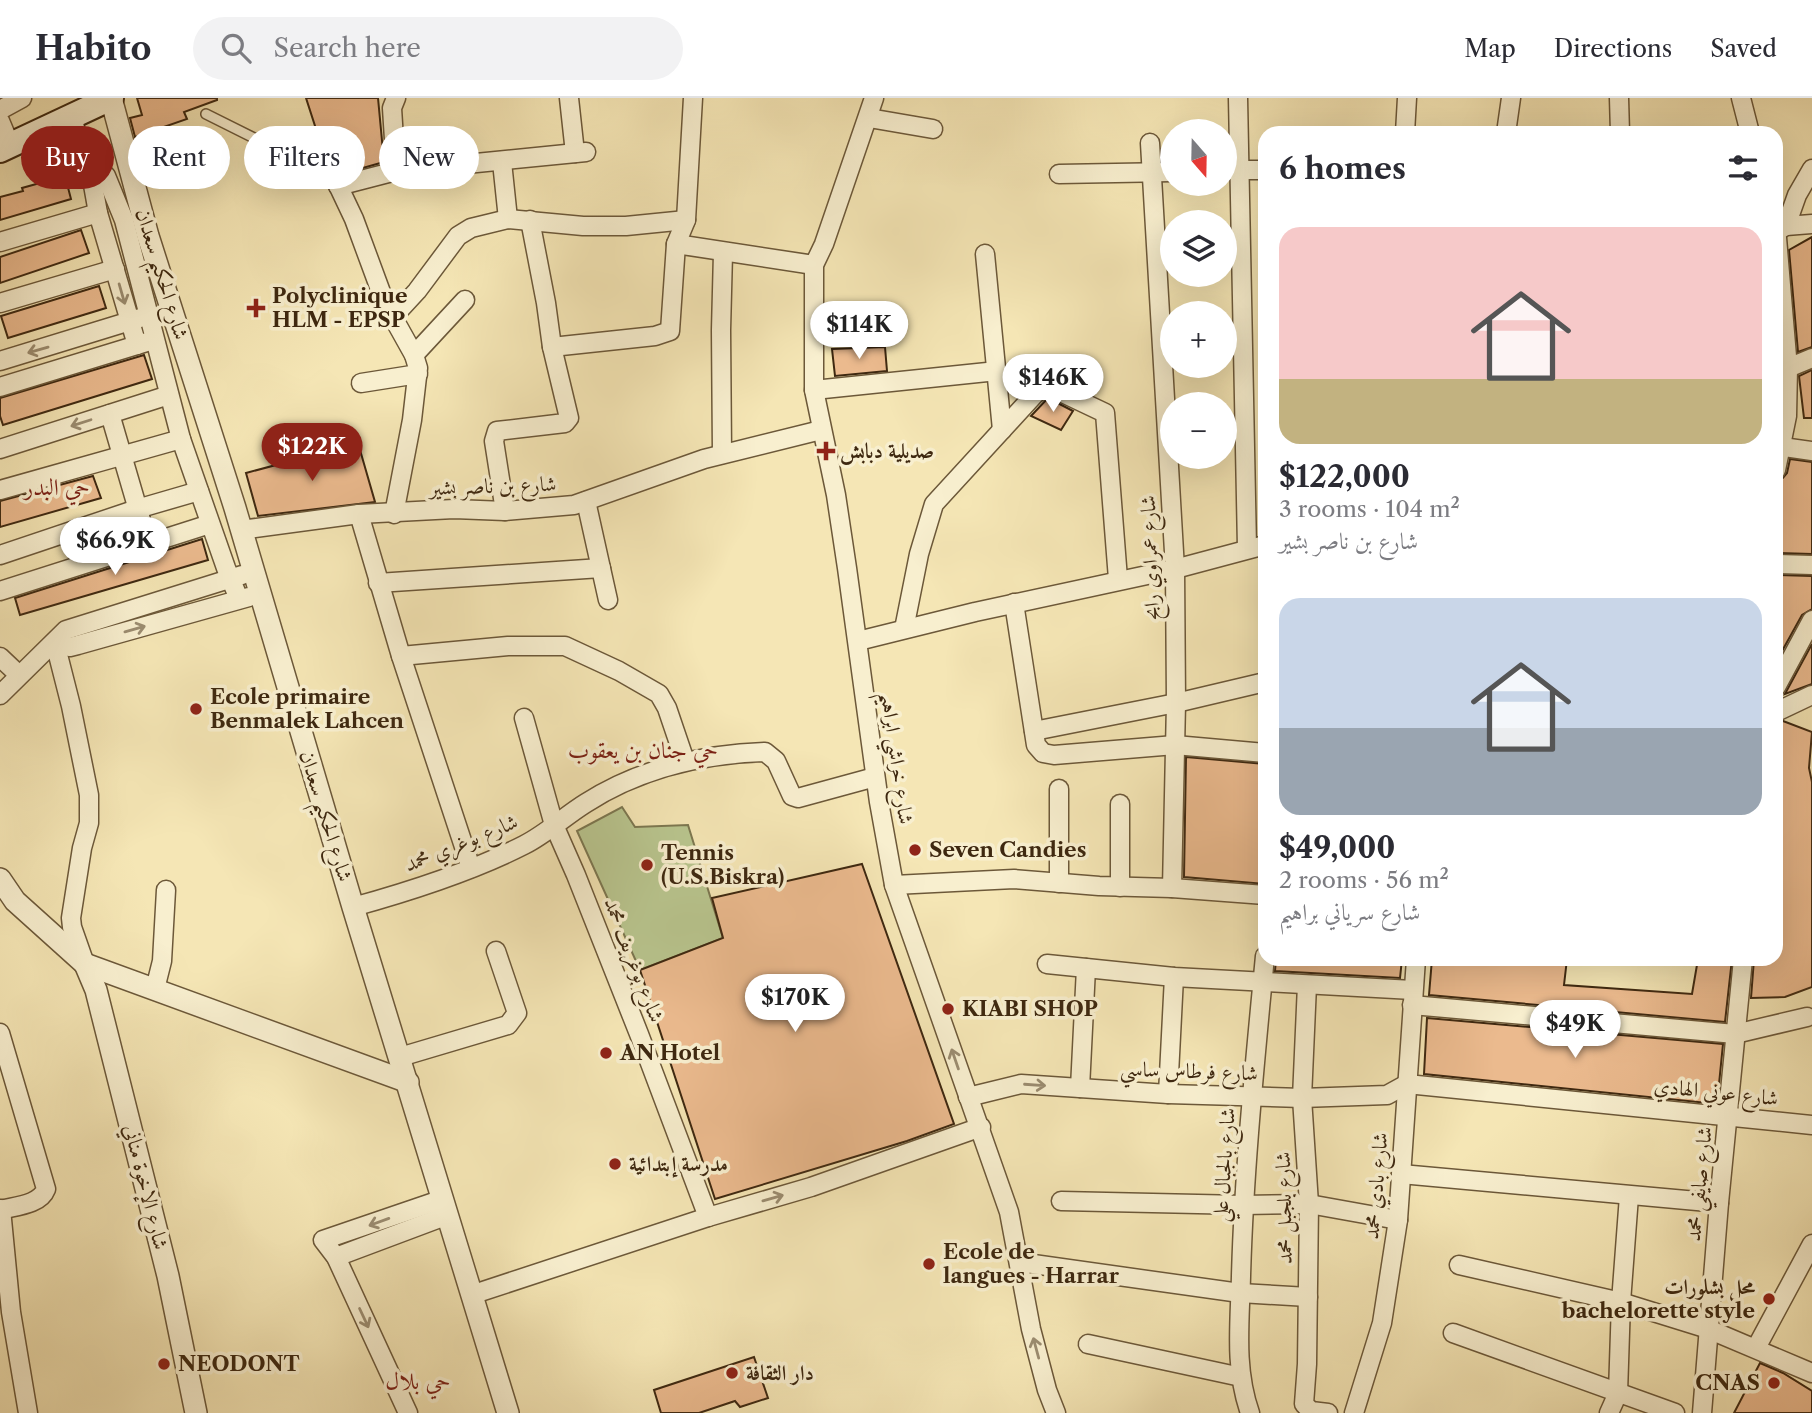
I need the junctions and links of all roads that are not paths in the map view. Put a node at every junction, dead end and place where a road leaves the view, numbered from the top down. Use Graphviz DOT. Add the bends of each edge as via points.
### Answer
graph roads {
  1 [pos="22,98"];
  2 [pos="111,98"];
  3 [pos="396,98"];
  4 [pos="569,98"];
  5 [pos="693,98"];
  6 [pos="874,98"];
  7 [pos="1238,98"];
  8 [pos="1407,98"];
  9 [pos="1513,98"];
  10 [pos="1619,98"];
  11 [pos="1741,98"];
  12 [pos="78,108"];
  13 [pos="0,110"];
  14 [pos="206,114"];
  15 [pos="869,118"];
  16 [pos="1236,119"];
  17 [pos="0,121"];
  18 [pos="77,126"];
  19 [pos="392,126"];
  20 [pos="1405,126"];
  21 [pos="1507,126"];
  22 [pos="1620,126"];
  23 [pos="1748,126"];
  24 [pos="933,129"];
  25 [pos="244,133"];
  26 [pos="1150,143"];
  27 [pos="5,148"];
  28 [pos="502,162"];
  29 [pos="479,164"];
  30 [pos="1812,169"];
  31 [pos="1237,170"];
  32 [pos="1258,170"];
  33 [pos="1153,172"];
  34 [pos="1160,172"];
  35 [pos="1059,174"];
  36 [pos="114,187"];
  37 [pos="94,189"];
  38 [pos="339,189"];
  39 [pos="1233,196"];
  40 [pos="99,213"];
  41 [pos="134,216"];
  42 [pos="508,219"];
  43 [pos="530,220"];
  44 [pos="686,220"];
  45 [pos="1783,221"];
  46 [pos="1812,224"];
  47 [pos="1783,228"];
  48 [pos="0,242"];
  49 [pos="676,244"];
  50 [pos="723,253"];
  51 [pos="985,254"];
  52 [pos="814,265"];
  53 [pos="115,269"];
  54 [pos="465,300"];
  55 [pos="0,303"];
  56 [pos="150,314"];
  57 [pos="393,317"];
  58 [pos="130,321"];
  59 [pos="156,339"];
  60 [pos="65,342"];
  61 [pos="1783,342"];
  62 [pos="137,345"];
  63 [pos="552,347"];
  64 [pos="414,355"];
  65 [pos="1812,358"];
  66 [pos="5,360"];
  67 [pos="70,366"];
  68 [pos="1788,368"];
  69 [pos="997,371"];
  70 [pos="418,374"];
  71 [pos="361,383"];
  72 [pos="8,385"];
  73 [pos="814,390"];
  74 [pos="169,395"];
  75 [pos="203,410"];
  76 [pos="110,414"];
  77 [pos="176,416"];
  78 [pos="821,430"];
  79 [pos="1002,430"];
  80 [pos="1783,430"];
  81 [pos="181,439"];
  82 [pos="1783,446"];
  83 [pos="0,449"];
  84 [pos="1812,451"];
  85 [pos="722,454"];
  86 [pos="122,455"];
  87 [pos="0,490"];
  88 [pos="199,491"];
  89 [pos="586,501"];
  90 [pos="137,509"];
  91 [pos="505,511"];
  92 [pos="359,514"];
  93 [pos="394,514"];
  94 [pos="210,524"];
  95 [pos="241,530"];
  96 [pos="148,544"];
  97 [pos="1258,546"];
  98 [pos="1247,548"];
  99 [pos="0,555"];
  100 [pos="1783,564"];
  101 [pos="1812,565"];
  102 [pos="601,568"];
  103 [pos="1175,569"];
  104 [pos="253,572"];
  105 [pos="230,579"];
  106 [pos="1118,579"];
  107 [pos="378,583"];
  108 [pos="0,591"];
  109 [pos="249,597"];
  110 [pos="608,600"];
  111 [pos="1014,603"];
  112 [pos="1812,620"];
  113 [pos="904,629"];
  114 [pos="858,641"];
  115 [pos="62,645"];
  116 [pos="401,656"];
  117 [pos="0,657"];
  118 [pos="19,674"];
  119 [pos="1783,674"];
  120 [pos="1258,684"];
  121 [pos="0,695"];
  122 [pos="1812,695"];
  123 [pos="1176,703"];
  124 [pos="1783,709"];
  125 [pos="524,718"];
  126 [pos="1034,731"];
  127 [pos="1175,746"];
  128 [pos="1258,752"];
  129 [pos="685,761"];
  130 [pos="876,777"];
  131 [pos="1059,789"];
  132 [pos="1120,804"];
  133 [pos="554,825"];
  134 [pos="471,868"];
  135 [pos="0,879"];
  136 [pos="1059,883"];
  137 [pos="894,885"];
  138 [pos="1120,887"];
  139 [pos="1171,888"];
  140 [pos="166,890"];
  141 [pos="1258,894"];
  142 [pos="8,898"];
  143 [pos="353,907"];
  144 [pos="496,951"];
  145 [pos="85,964"];
  146 [pos="1047,964"];
  147 [pos="1264,966"];
  148 [pos="1415,966"];
  149 [pos="1742,966"];
  150 [pos="1086,968"];
  151 [pos="1174,977"];
  152 [pos="1263,981"];
  153 [pos="1307,985"];
  154 [pos="155,989"];
  155 [pos="1413,997"];
  156 [pos="1810,1015"];
  157 [pos="0,1034"];
  158 [pos="1735,1034"];
  159 [pos="400,1057"];
  160 [pos="408,1082"];
  161 [pos="1407,1084"];
  162 [pos="1080,1088"];
  163 [pos="8,1093"];
  164 [pos="1168,1094"];
  165 [pos="1252,1096"];
  166 [pos="968,1097"];
  167 [pos="1302,1098"];
  168 [pos="1728,1116"];
  169 [pos="1812,1125"];
  170 [pos="981,1127"];
  171 [pos="1401,1174"];
  172 [pos="1629,1196"];
  173 [pos="1061,1201"];
  174 [pos="1719,1203"];
  175 [pos="1309,1204"];
  176 [pos="1243,1205"];
  177 [pos="445,1207"];
  178 [pos="1,1210"];
  179 [pos="708,1217"];
  180 [pos="1398,1220"];
  181 [pos="1812,1244"];
  182 [pos="1019,1262"];
  183 [pos="1459,1265"];
  184 [pos="1240,1293"];
  185 [pos="471,1295"];
  186 [pos="1308,1297"];
  187 [pos="1621,1302"];
  188 [pos="6,1314"];
  189 [pos="1708,1329"];
  190 [pos="1453,1334"];
  191 [pos="1088,1344"];
  192 [pos="1756,1348"];
  193 [pos="1812,1373"];
  194 [pos="1241,1377"];
  195 [pos="1618,1393"];
  196 [pos="28,1413"];
  197 [pos="196,1413"];
  198 [pos="408,1413"];
  199 [pos="508,1413"];
  200 [pos="1056,1413"];
  201 [pos="1250,1413"];
  202 [pos="1328,1413"];
  203 [pos="1354,1413"];
  204 [pos="1609,1413"];
  205 [pos="1675,1413"];
  206 [pos="1702,1413"];
  1 -- 13 [label="street"];
  2 -- 12 [label="main road"];
  2 -- 41 [label="street, شارع الحكيم سعدان"];
  3 -- 19 [label="street" via="391,108"];
  4 -- 28 [label="street" via="580,153"];
  5 -- 44 [label="street"];
  6 -- 15 [label="street, شارع خراشي ابراهيم"];
  7 -- 16 [label="street"];
  8 -- 20 [label="street"];
  9 -- 21 [label="street"];
  10 -- 22 [label="street"];
  11 -- 23 [label="street"];
  12 -- 18 [label="street"];
  12 -- 27 [label="main road"];
  14 -- 25 [label="lane"];
  15 -- 24 [label="street"];
  15 -- 52 [label="street, شارع خراشي ابراهيم"];
  17 -- 27 [label="street"];
  26 -- 33 [label="street, شارع عمراوي رابح"];
  28 -- 29 [label="street"];
  28 -- 42 [label="street"];
  30 -- 45 [label="street"];
  31 -- 32 [label="street"];
  33 -- 34 [label="street"];
  33 -- 35 [label="street"];
  33 -- 103 [label="street, شارع عمراوي رابح"];
  36 -- 41 [label="street"];
  37 -- 40 [label="street"];
  38 -- 57 [label="street"];
  39 -- 98 [label="street"];
  40 -- 48 [label="street"];
  40 -- 53 [label="street"];
  41 -- 56 [label="street"];
  41 -- 75 [label="street, شارع الحكيم سعدان"];
  42 -- 43 [label="street"];
  42 -- 57 [label="street" via="458,236"];
  43 -- 44 [label="street" via="626,226"];
  43 -- 63 [label="street"];
  44 -- 49 [label="street"];
  46 -- 47 [label="street"];
  49 -- 50 [label="street"];
  49 -- 63 [label="street" via="670,331 655,337"];
  50 -- 52 [label="street"];
  50 -- 85 [label="street"];
  51 -- 69 [label="street"];
  52 -- 73 [label="street, شارع خراشي ابراهيم"];
  53 -- 55 [label="street"];
  53 -- 58 [label="street, one-way"];
  54 -- 64 [label="street"];
  56 -- 58 [label="street"];
  56 -- 59 [label="street"];
  57 -- 64 [label="street"];
  58 -- 60 [label="street"];
  58 -- 62 [label="street"];
  59 -- 62 [label="street"];
  59 -- 74 [label="street"];
  60 -- 66 [label="street, one-way"];
  60 -- 67 [label="street"];
  61 -- 68 [label="street"];
  62 -- 67 [label="street"];
  63 -- 91 [label="street" via="568,421 497,431 494,441"];
  64 -- 70 [label="street"];
  65 -- 68 [label="street"];
  66 -- 72 [label="street"];
  67 -- 72 [label="street"];
  68 -- 80 [label="street"];
  69 -- 73 [label="street"];
  69 -- 79 [label="street"];
  70 -- 71 [label="street"];
  70 -- 93 [label="street"];
  73 -- 78 [label="street, شارع خراشي ابراهيم"];
  74 -- 76 [label="street"];
  74 -- 77 [label="street"];
  75 -- 77 [label="street"];
  75 -- 95 [label="street, شارع الحكيم سعدان"];
  76 -- 83 [label="street, one-way"];
  76 -- 86 [label="street"];
  77 -- 81 [label="street"];
  78 -- 85 [label="street, شارع بن ناصر بشير"];
  78 -- 114 [label="street, شارع خراشي ابراهيم" via="836,495"];
  79 -- 106 [label="street" via="1046,385 1105,413"];
  79 -- 113 [label="street" via="934,504"];
  81 -- 86 [label="street"];
  81 -- 88 [label="street"];
  82 -- 84 [label="street"];
  85 -- 89 [label="street, شارع بن ناصر بشير"];
  86 -- 87 [label="street"];
  86 -- 90 [label="street"];
  88 -- 90 [label="street"];
  88 -- 94 [label="street"];
  89 -- 91 [label="street, شارع بن ناصر بشير"];
  89 -- 102 [label="street"];
  90 -- 96 [label="street"];
  90 -- 99 [label="street"];
  91 -- 93 [label="street, شارع بن ناصر بشير"];
  92 -- 93 [label="street, شارع بن ناصر بشير"];
  92 -- 95 [label="street, شارع بن ناصر بشير"];
  92 -- 107 [label="street"];
  94 -- 96 [label="street"];
  94 -- 105 [label="street"];
  95 -- 104 [label="street, شارع الحكيم سعدان"];
  96 -- 108 [label="street"];
  97 -- 98 [label="street"];
  98 -- 103 [label="street"];
  100 -- 101 [label="street"];
  102 -- 107 [label="street"];
  102 -- 110 [label="street"];
  103 -- 106 [label="street"];
  103 -- 123 [label="street, شارع عمراوي رابح"];
  104 -- 105 [label="street"];
  104 -- 109 [label="street, شارع الحكيم سعدان"];
  105 -- 109 [label="street"];
  105 -- 115 [label="street" via="66,630"];
  106 -- 111 [label="street"];
  107 -- 116 [label="street"];
  115 -- 109 [label="street, one-way"];
  109 -- 143 [label="street, شارع الحكيم سعدان"];
  111 -- 113 [label="street"];
  111 -- 126 [label="street"];
  112 -- 119 [label="street"];
  113 -- 114 [label="street"];
  114 -- 130 [label="street, شارع خراشي ابراهيم"];
  115 -- 118 [label="street"];
  115 -- 145 [label="street" via="89,795 89,823 71,918"];
  116 -- 129 [label="street" via="565,646 659,694"];
  116 -- 134 [label="street"];
  117 -- 118 [label="street"];
  118 -- 121 [label="street"];
  120 -- 123 [label="street"];
  122 -- 124 [label="street"];
  123 -- 126 [label="street"];
  123 -- 127 [label="street, شارع عمراوي رابح"];
  125 -- 133 [label="street, شارع بوغريف محمد"];
  126 -- 127 [label="street" via="1038,749 1047,755"];
  127 -- 128 [label="street"];
  127 -- 139 [label="street, شارع عمراوي رابح"];
  129 -- 130 [label="street, شارع بوغري محمد" via="765,752 776,761 792,796 798,798"];
  129 -- 133 [label="street, شارع بوغري محمد" via="588,801"];
  130 -- 137 [label="street, شارع خراشي ابراهيم"];
  131 -- 136 [label="street"];
  132 -- 138 [label="street"];
  133 -- 134 [label="street, شارع بوغري محمد" via="529,843"];
  133 -- 179 [label="street, شارع بوغريف محمد"];
  134 -- 143 [label="street, شارع بوغري محمد"];
  135 -- 142 [label="street"];
  136 -- 137 [label="street" via="1014,879"];
  136 -- 138 [label="street"];
  166 -- 137 [label="street, شارع خراشي ابراهيم, one-way"];
  138 -- 139 [label="street"];
  139 -- 141 [label="street"];
  140 -- 154 [label="street" via="162,961"];
  142 -- 145 [label="street"];
  143 -- 159 [label="street, شارع الحكيم سعدان"];
  144 -- 159 [label="street" via="517,1013 514,1020"];
  145 -- 154 [label="street"];
  145 -- 197 [label="street, شارع الإخوة مناني" via="96,990 169,1276"];
  146 -- 150 [label="street"];
  147 -- 152 [label="street, شارع بالجبال علي"];
  148 -- 155 [label="street, شارع بادي محمد"];
  149 -- 158 [label="street, شارع صايفي محمد"];
  150 -- 151 [label="street"];
  150 -- 162 [label="street"];
  151 -- 152 [label="street"];
  151 -- 164 [label="street"];
  152 -- 153 [label="street"];
  152 -- 165 [label="street, شارع بالجبال علي"];
  153 -- 155 [label="street"];
  153 -- 167 [label="street, شارع بلجبل محمد"];
  154 -- 160 [label="street"];
  155 -- 158 [label="street"];
  155 -- 161 [label="street, شارع بادي محمد"];
  156 -- 158 [label="street"];
  157 -- 163 [label="street"];
  158 -- 168 [label="street, شارع صايفي محمد"];
  159 -- 160 [label="street, شارع الحكيم سعدان"];
  160 -- 177 [label="street, شارع الحكيم سعدان"];
  161 -- 167 [label="street, شارع فرطاس ساسي" via="1387,1095"];
  161 -- 168 [label="street, شارع عوني الهادي"];
  161 -- 171 [label="street, شارع بادي محمد"];
  162 -- 164 [label="street, شارع فرطاس ساسي"];
  166 -- 162 [label="street, شارع فرطاس ساسي, one-way" via="1021,1084"];
  163 -- 178 [label="street" via="46,1189 34,1201"];
  164 -- 165 [label="street, شارع فرطاس ساسي"];
  165 -- 167 [label="street, شارع فرطاس ساسي"];
  165 -- 176 [label="street, شارع بالجبال علي"];
  166 -- 170 [label="street, شارع خراشي ابراهيم"];
  167 -- 175 [label="street, شارع بلجبل محمد"];
  168 -- 169 [label="street, شارع عوني الهادي"];
  168 -- 174 [label="street, شارع صايفي محمد"];
  179 -- 170 [label="street, one-way" via="811,1187"];
  170 -- 182 [label="street, شارع خراشي ابراهيم" via="1009,1212"];
  171 -- 172 [label="street"];
  171 -- 180 [label="street, شارع بادي محمد"];
  172 -- 174 [label="street"];
  172 -- 187 [label="street"];
  173 -- 176 [label="street"];
  174 -- 189 [label="street, شارع صايفي محمد"];
  175 -- 176 [label="street"];
  175 -- 180 [label="street"];
  175 -- 186 [label="street, شارع بلجبل محمد"];
  176 -- 184 [label="street, شارع بالجبال علي"];
  177 -- 185 [label="street, شارع الحكيم سعدان"];
  177 -- 198 [label="street, one-way" via="336,1256"];
  178 -- 188 [label="street"];
  179 -- 185 [label="street"];
  180 -- 203 [label="street, شارع بادي محمد" via="1382,1323"];
  181 -- 192 [label="street"];
  182 -- 184 [label="street"];
  200 -- 182 [label="street, شارع خراشي ابراهيم, one-way" via="1031,1329"];
  183 -- 187 [label="street"];
  184 -- 186 [label="street"];
  184 -- 194 [label="street, شارع بالجبال علي"];
  185 -- 199 [label="street, شارع الحكيم سعدان"];
  186 -- 202 [label="street, شارع بلجبل محمد" via="1304,1404 1311,1411"];
  187 -- 189 [label="street"];
  187 -- 195 [label="street"];
  188 -- 196 [label="street"];
  189 -- 192 [label="street"];
  189 -- 206 [label="street, شارع صايفي محمد"];
  190 -- 195 [label="street"];
  191 -- 194 [label="street"];
  192 -- 193 [label="street"];
  194 -- 201 [label="street, شارع بالجبال علي"];
  195 -- 204 [label="street"];
  195 -- 205 [label="street"];
}
